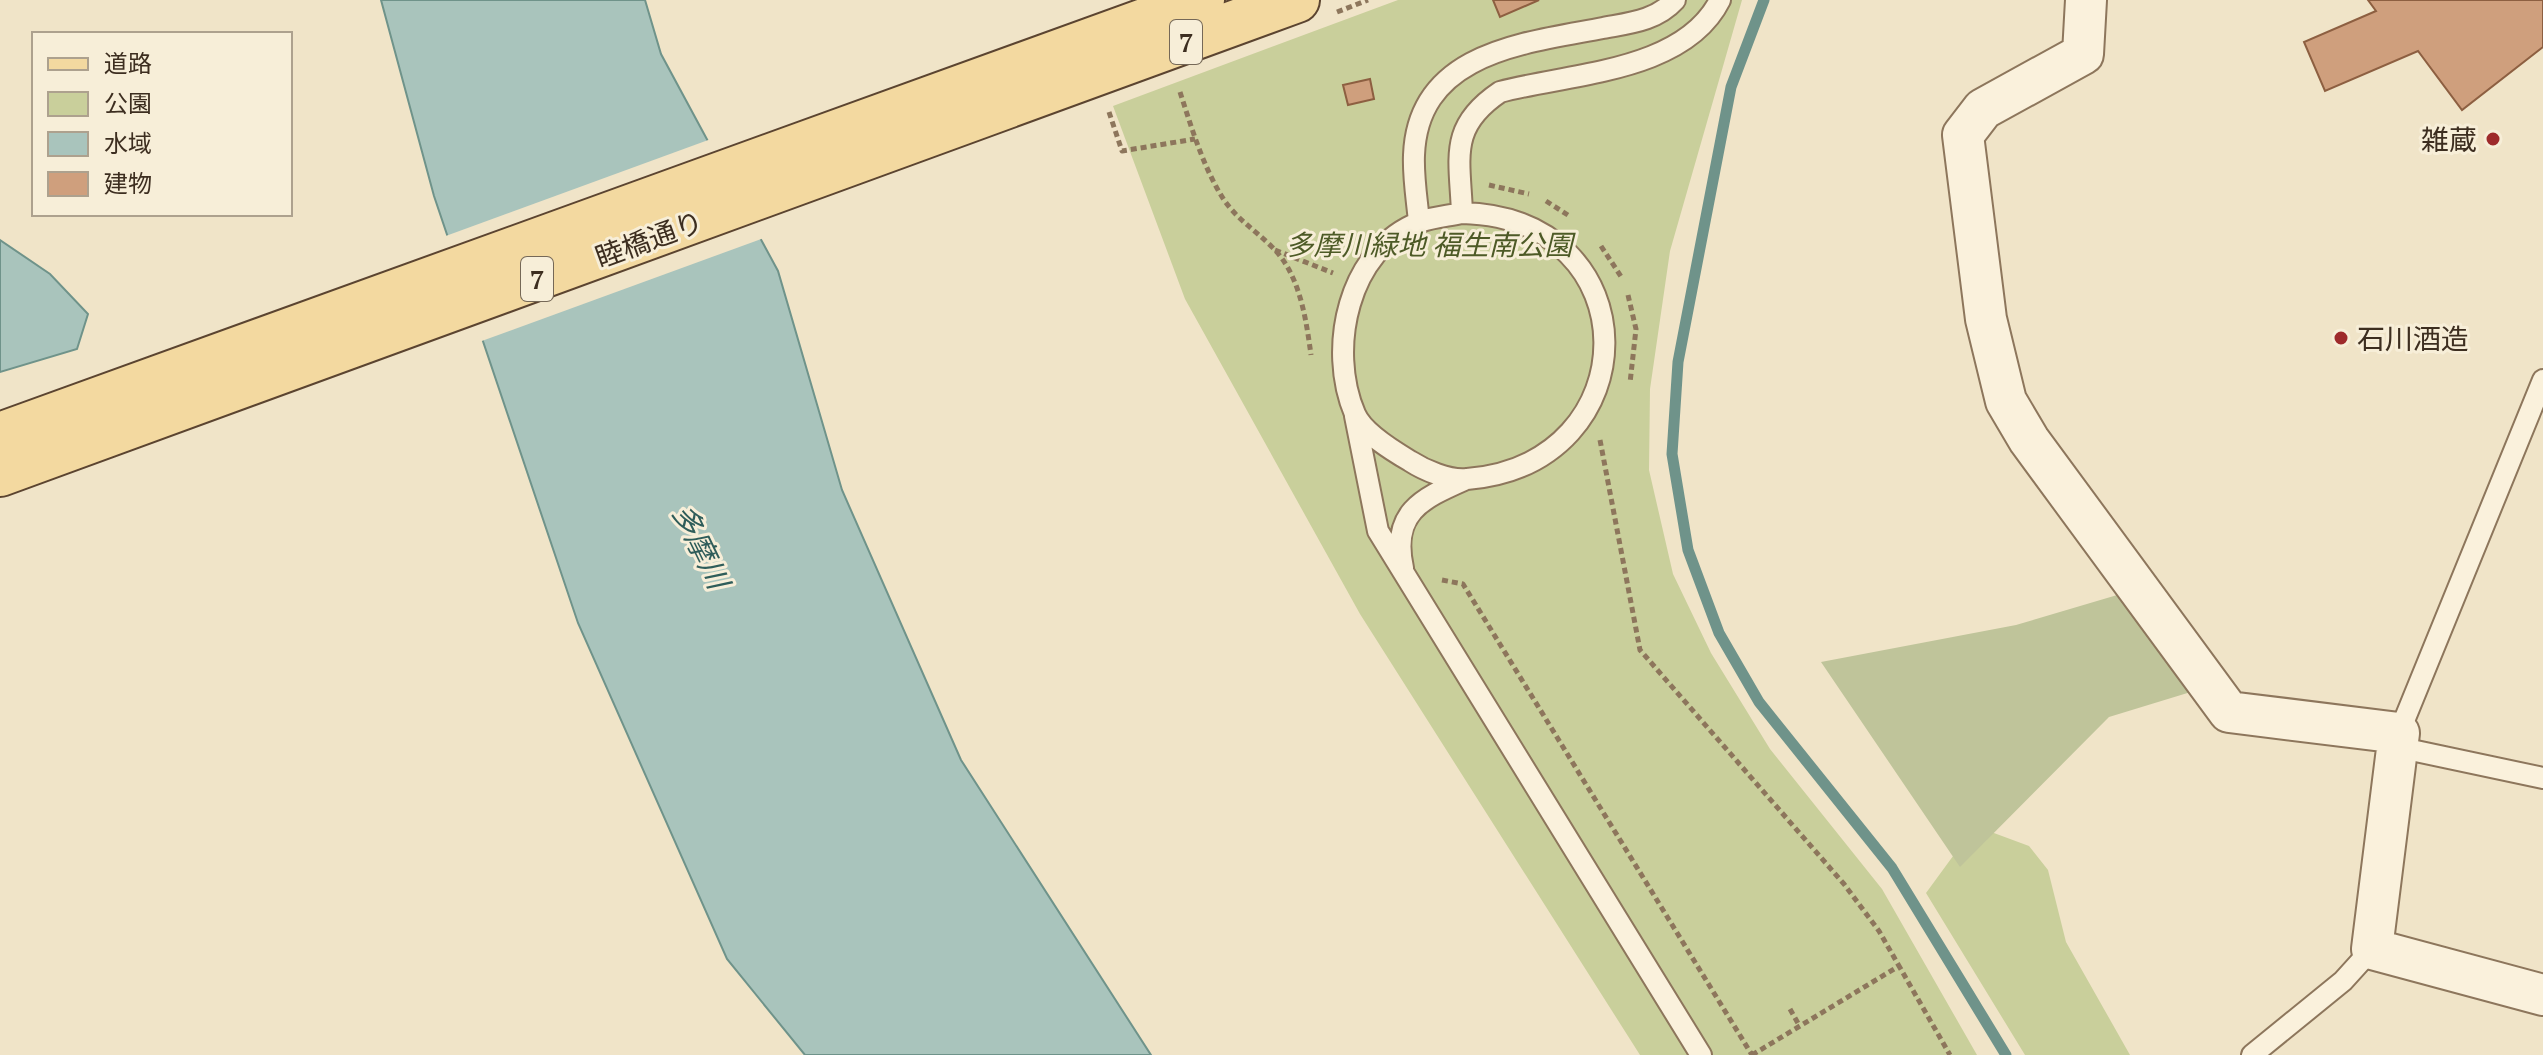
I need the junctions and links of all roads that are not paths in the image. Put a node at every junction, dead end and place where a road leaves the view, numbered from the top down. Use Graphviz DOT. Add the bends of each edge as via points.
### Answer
graph roads {
  1 [pos="1202,0"];
  2 [pos="1297,0"];
  3 [pos="1675,0"];
  4 [pos="1720,0"];
  5 [pos="2086,0"];
  6 [pos="1079,79"];
  7 [pos="1462,213"];
  8 [pos="1419,222"];
  9 [pos="2543,380"];
  10 [pos="1355,416"];
  11 [pos="0,435"];
  12 [pos="0,474"];
  13 [pos="1464,480"];
  14 [pos="1410,584"];
  15 [pos="2398,740"];
  16 [pos="2543,778"];
  17 [pos="2372,949"];
  18 [pos="2543,995"];
  19 [pos="1701,1055"];
  20 [pos="2252,1055"];
  1 -- 6 [label="main road, 睦橋通り / 7"];
  2 -- 6 [label="main road, 睦橋通り / 7"];
  3 -- 8 [label="lane" via="1648,19 1516,45 1454,72 1421,119 1413,154"];
  4 -- 7 [label="lane" via="1702,28 1670,51 1500,92 1487,100 1465,124 1459,140"];
  5 -- 15 [label="street" via="2083,54 1983,109 1963,135 1986,319 2006,401 2029,440 2229,712"];
  6 -- 11 [label="main road, 睦橋通り / 7"];
  6 -- 12 [label="main road, 睦橋通り / 7"];
  7 -- 8 [label="lane"];
  7 -- 13 [label="lane" via="1517,221 1572,257 1598,300 1605,342 1592,406 1571,430 1541,455 1510,470"];
  8 -- 10 [label="lane" via="1387,244 1347,306 1342,352"];
  9 -- 15 [label="lane"];
  10 -- 13 [label="lane" via="1391,451"];
  10 -- 14 [label="lane" via="1378,531"];
  13 -- 14 [label="lane" via="1428,496 1404,522 1400,557"];
  14 -- 19 [label="lane"];
  15 -- 16 [label="lane"];
  15 -- 17 [label="street"];
  17 -- 18 [label="street"];
  17 -- 20 [label="lane" via="2343,981"];
}
